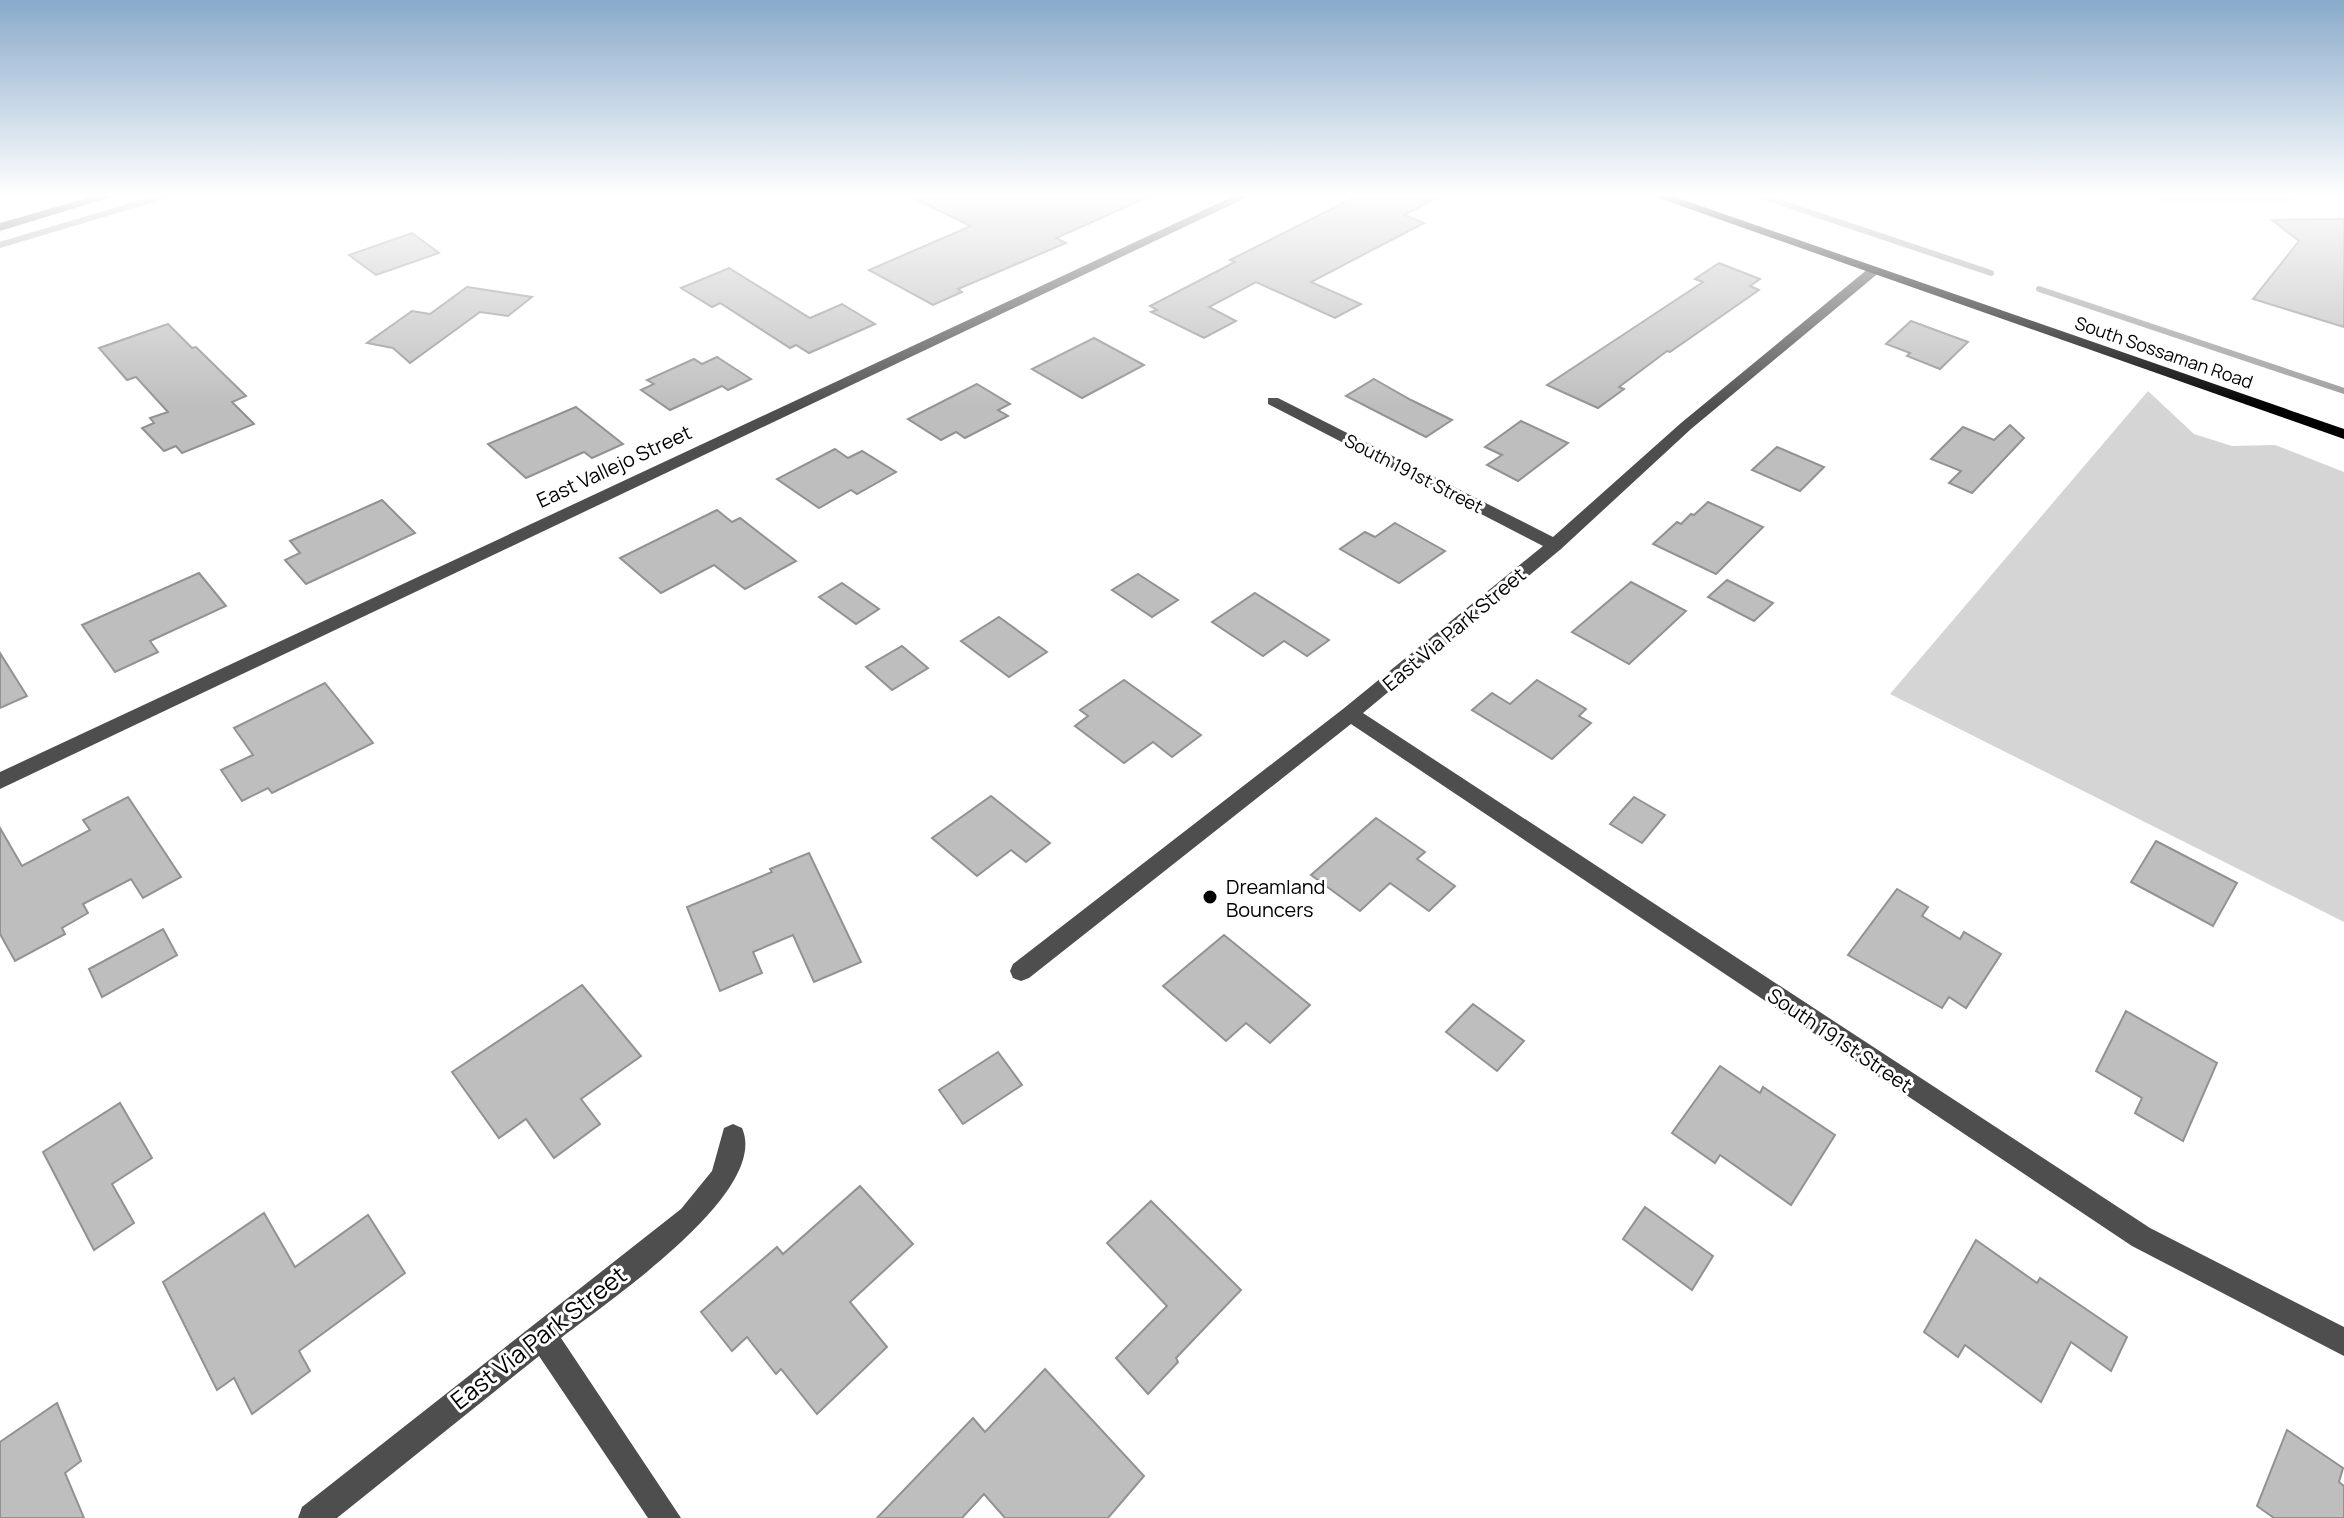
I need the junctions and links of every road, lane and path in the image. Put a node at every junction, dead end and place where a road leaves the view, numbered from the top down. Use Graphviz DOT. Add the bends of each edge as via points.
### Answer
graph roads {
  1 [pos="1097,265"];
  2 [pos="1856,265"];
  3 [pos="1874,271"];
  4 [pos="1273,401"];
  5 [pos="2344,434"];
  6 [pos="1555,545"];
  7 [pos="1350,714"];
  8 [pos="0,781"];
  9 [pos="1021,971"];
  10 [pos="733,1136"];
  11 [pos="541,1334"];
  12 [pos="2344,1342"];
  13 [pos="313,1518"];
  14 [pos="666,1518"];
  1 -- 8 [label="street, East Vallejo Street"];
  2 -- 3 [label="main road, South Sossaman Road"];
  3 -- 5 [label="main road, South Sossaman Road"];
  3 -- 6 [label="street, East Via Park Street" via="1686,426"];
  4 -- 6 [label="street, South 191st Street"];
  6 -- 7 [label="street, East Via Park Street"];
  7 -- 9 [label="street, East Via Park Street"];
  7 -- 12 [label="street, South 191st Street" via="2141,1237"];
  10 -- 11 [label="street, East Via Park Street" via="724,1177 690,1218"];
  11 -- 13 [label="street, East Via Park Street"];
  11 -- 14 [label="street"];
}
